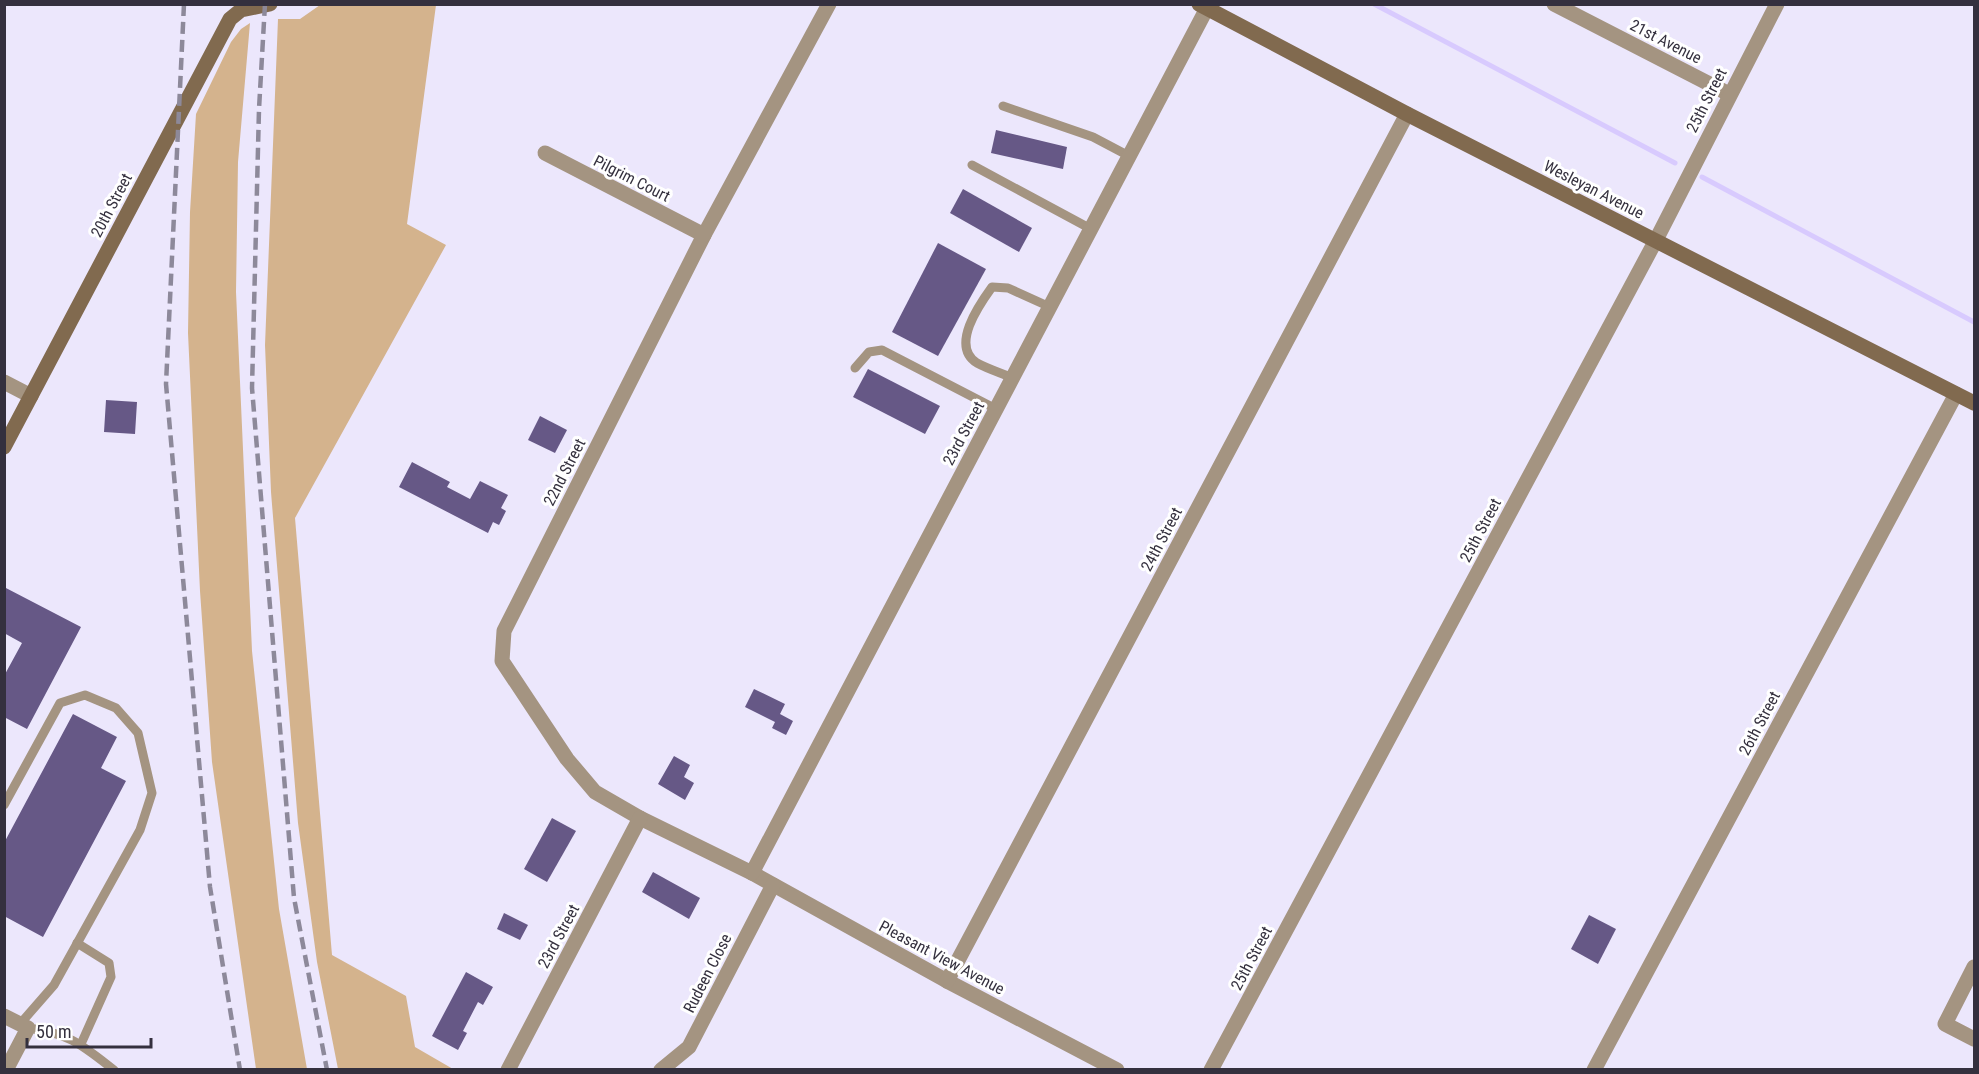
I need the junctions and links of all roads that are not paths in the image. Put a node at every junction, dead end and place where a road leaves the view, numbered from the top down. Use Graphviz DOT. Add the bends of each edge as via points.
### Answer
graph roads {
  1 [pos="270,4"];
  2 [pos="829,4"];
  3 [pos="1554,4"];
  4 [pos="1776,4"];
  5 [pos="1203,7"];
  6 [pos="1729,94"];
  7 [pos="1003,106"];
  8 [pos="1407,114"];
  9 [pos="544,153"];
  10 [pos="1130,156"];
  11 [pos="972,165"];
  12 [pos="1091,229"];
  13 [pos="704,235"];
  14 [pos="1656,240"];
  15 [pos="1050,307"];
  16 [pos="855,368"];
  17 [pos="1013,378"];
  18 [pos="4,382"];
  19 [pos="1956,394"];
  20 [pos="31,396"];
  21 [pos="1974,403"];
  22 [pos="996,410"];
  23 [pos="4,447"];
  24 [pos="4,805"];
  25 [pos="640,818"];
  26 [pos="752,873"];
  27 [pos="773,885"];
  28 [pos="77,943"];
  29 [pos="1974,967"];
  30 [pos="947,981"];
  31 [pos="4,1016"];
  32 [pos="24,1026"];
  33 [pos="1974,1039"];
  34 [pos="81,1044"];
  35 [pos="6,1070"];
  36 [pos="114,1070"];
  37 [pos="508,1070"];
  38 [pos="661,1070"];
  39 [pos="1117,1070"];
  40 [pos="1212,1070"];
  41 [pos="1594,1070"];
  1 -- 20 [label="street, 20th Street" via="241,10 230,19"];
  2 -- 13 [label="street, 22nd Street"];
  3 -- 6 [label="street, 21st Avenue"];
  4 -- 6 [label="street, 25th Street"];
  5 -- 8 [label="street, Wesleyan Avenue"];
  5 -- 10 [label="street, 23rd Street"];
  6 -- 14 [label="street, 25th Street"];
  7 -- 10 [label="lane" via="1093,137"];
  8 -- 14 [label="street, Wesleyan Avenue"];
  8 -- 30 [label="street, 24th Street"];
  9 -- 13 [label="street, Pilgrim Court"];
  10 -- 12 [label="street, 23rd Street"];
  11 -- 12 [label="lane"];
  12 -- 15 [label="street, 23rd Street"];
  13 -- 25 [label="street, 22nd Street" via="504,631 502,661 567,759 595,792"];
  14 -- 19 [label="street, Wesleyan Avenue"];
  14 -- 40 [label="street, 25th Street"];
  15 -- 17 [label="street, 23rd Street"];
  15 -- 17 [label="lane" via="1008,288 992,287 979,305 966,337 967,351 976,362"];
  16 -- 22 [label="lane" via="869,352 882,350"];
  17 -- 22 [label="street, 23rd Street"];
  18 -- 20 [label="street"];
  19 -- 21 [label="street, Wesleyan Avenue"];
  19 -- 41 [label="street, 26th Street"];
  20 -- 23 [label="street, 20th Street"];
  22 -- 26 [label="street, 23rd Street"];
  24 -- 28 [label="lane" via="60,703 85,695 116,708 138,733 152,793 140,830"];
  25 -- 26 [label="street, 22nd Street"];
  25 -- 37 [label="street, 23rd Street"];
  26 -- 27 [label="street, Pleasant View Avenue"];
  27 -- 30 [label="street, Pleasant View Avenue"];
  27 -- 38 [label="street, Rudeen Close" via="689,1047"];
  28 -- 32 [label="lane" via="54,985"];
  28 -- 34 [label="lane" via="109,963 111,976"];
  29 -- 33 [label="street" via="1945,1024"];
  30 -- 39 [label="street, Pleasant View Avenue"];
  31 -- 32 [label="street"];
  32 -- 34 [label="lane" via="55,1031"];
  32 -- 35 [label="street"];
  34 -- 36 [label="lane"];
}
